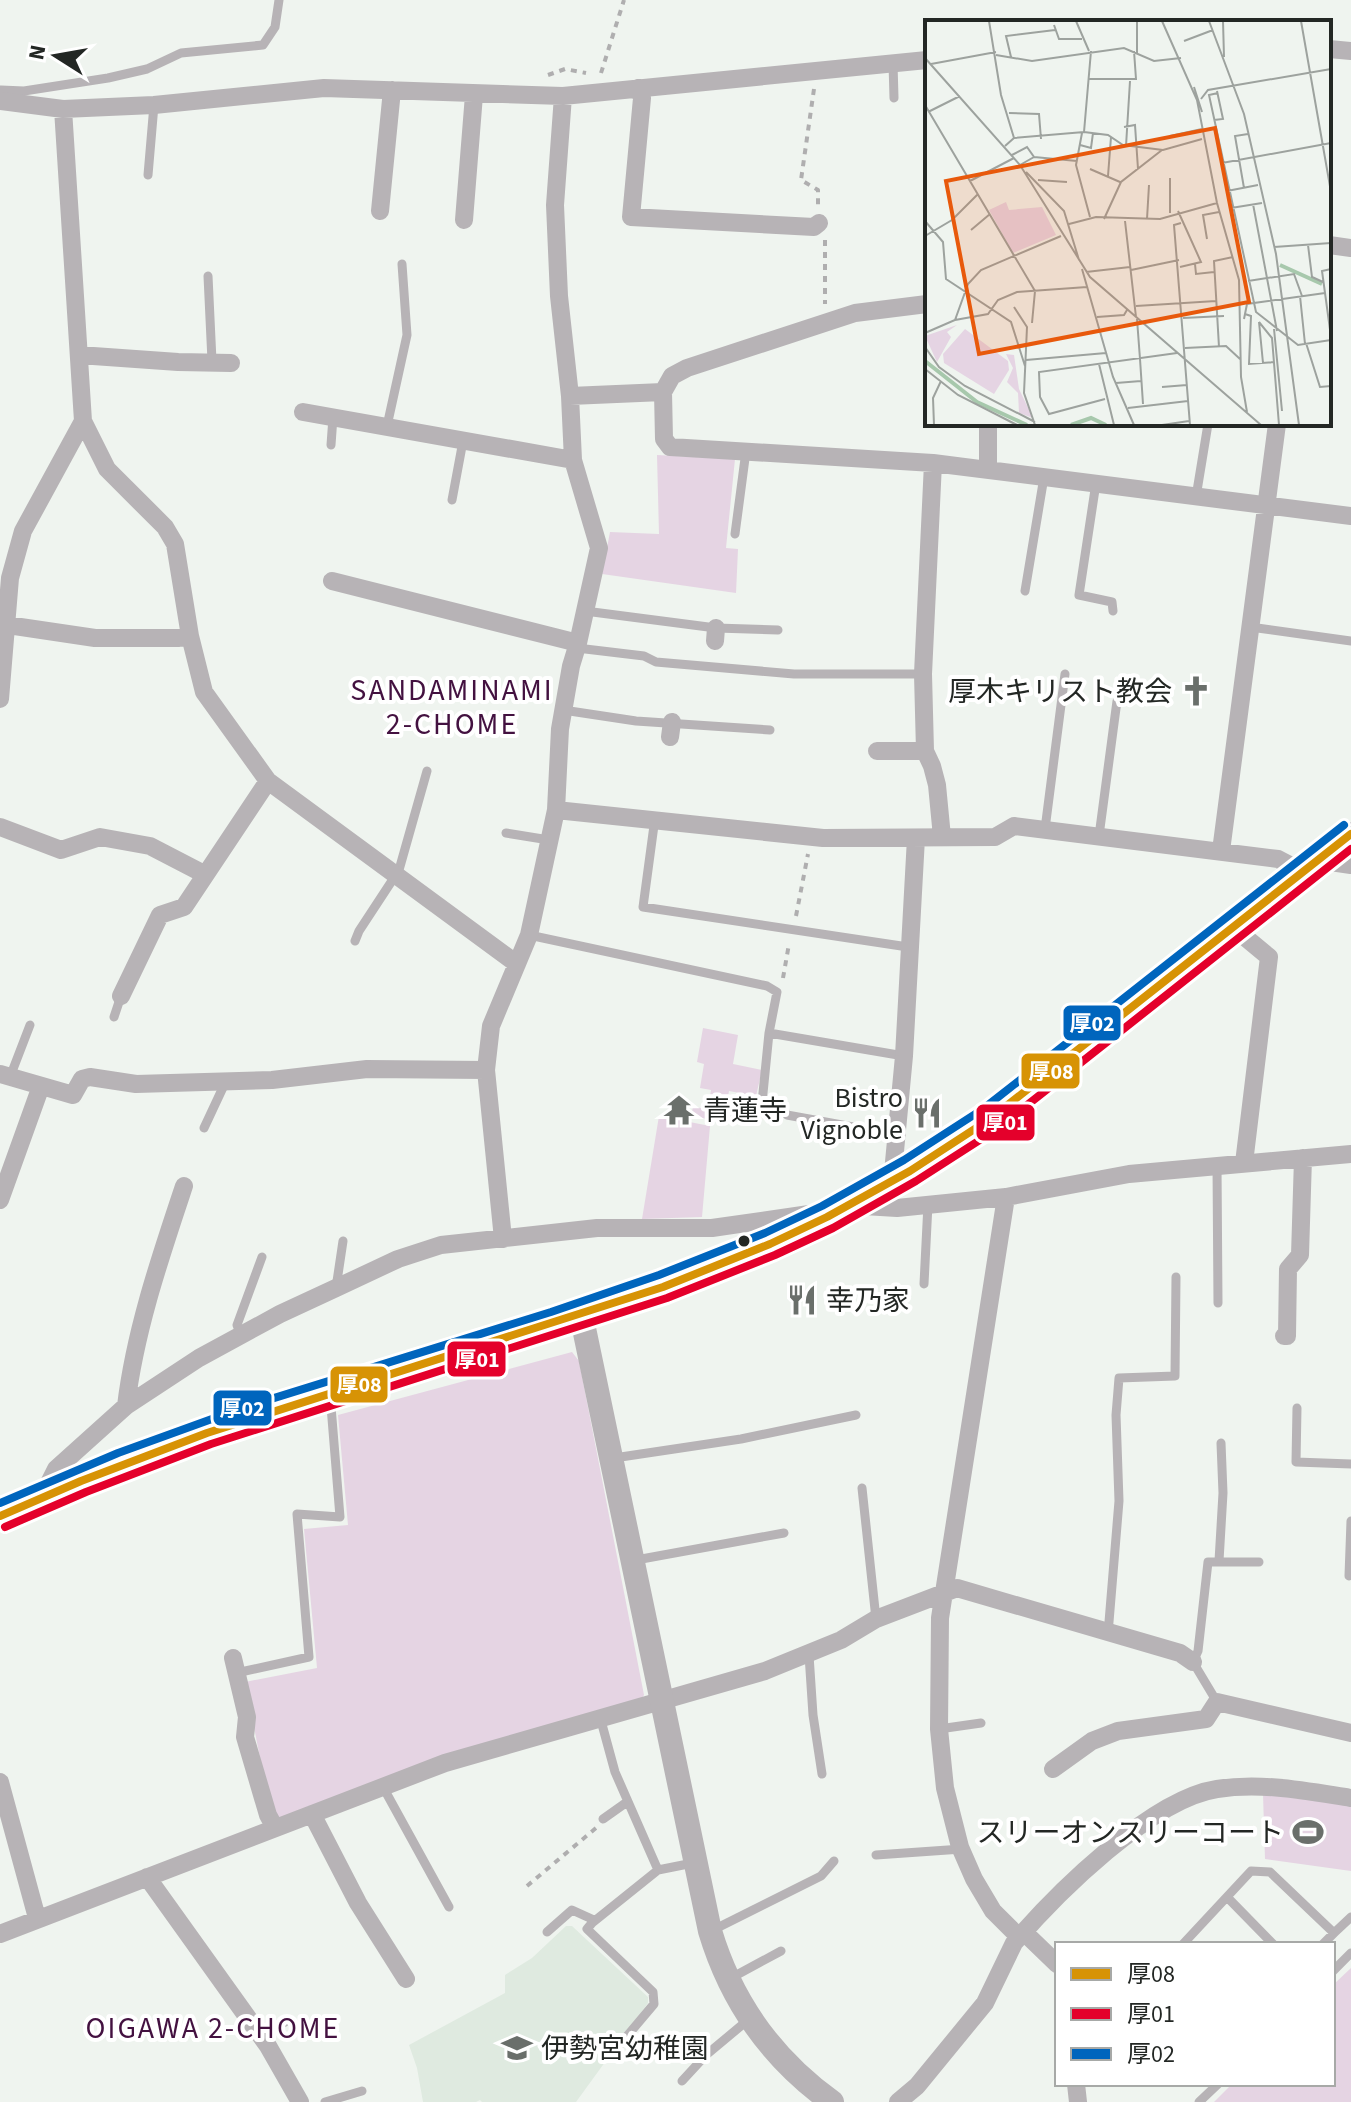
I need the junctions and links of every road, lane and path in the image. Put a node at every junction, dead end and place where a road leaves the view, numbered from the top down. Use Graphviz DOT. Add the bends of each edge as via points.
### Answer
graph roads {
  1 [pos="279,0"];
  2 [pos="624,0"];
  3 [pos="1331,49"];
  4 [pos="1351,51"];
  5 [pos="925,60"];
  6 [pos="893,63"];
  7 [pos="814,71"];
  8 [pos="590,74"];
  9 [pos="549,75"];
  10 [pos="600,75"];
  11 [pos="638,88"];
  12 [pos="1,90"];
  13 [pos="392,90"];
  14 [pos="474,95"];
  15 [pos="563,96"];
  16 [pos="894,98"];
  17 [pos="0,101"];
  18 [pos="154,105"];
  19 [pos="63,109"];
  20 [pos="148,175"];
  21 [pos="470,210"];
  22 [pos="380,211"];
  23 [pos="819,223"];
  24 [pos="1331,245"];
  25 [pos="1351,248"];
  26 [pos="402,264"];
  27 [pos="208,276"];
  28 [pos="925,304"];
  29 [pos="825,322"];
  30 [pos="79,355"];
  31 [pos="221,362"];
  32 [pos="663,392"];
  33 [pos="570,396"];
  34 [pos="303,412"];
  35 [pos="333,417"];
  36 [pos="83,421"];
  37 [pos="387,426"];
  38 [pos="988,426"];
  39 [pos="1208,426"];
  40 [pos="1277,426"];
  41 [pos="463,440"];
  42 [pos="331,445"];
  43 [pos="746,451"];
  44 [pos="573,460"];
  45 [pos="933,463"];
  46 [pos="988,470"];
  47 [pos="1044,477"];
  48 [pos="1096,483"];
  49 [pos="1196,497"];
  50 [pos="452,500"];
  51 [pos="1266,506"];
  52 [pos="1351,516"];
  53 [pos="735,534"];
  54 [pos="332,581"];
  55 [pos="1025,591"];
  56 [pos="585,611"];
  57 [pos="1113,611"];
  58 [pos="3,624"];
  59 [pos="1250,627"];
  60 [pos="778,630"];
  61 [pos="190,636"];
  62 [pos="1338,639"];
  63 [pos="1351,641"];
  64 [pos="578,645"];
  65 [pos="1337,653"];
  66 [pos="923,674"];
  67 [pos="1065,674"];
  68 [pos="0,698"];
  69 [pos="1117,701"];
  70 [pos="563,710"];
  71 [pos="770,730"];
  72 [pos="877,751"];
  73 [pos="925,751"];
  74 [pos="427,771"];
  75 [pos="268,781"];
  76 [pos="556,810"];
  77 [pos="655,818"];
  78 [pos="0,827"];
  79 [pos="1045,829"];
  80 [pos="506,833"];
  81 [pos="1351,834"];
  82 [pos="1099,836"];
  83 [pos="942,837"];
  84 [pos="916,838"];
  85 [pos="549,840"];
  86 [pos="1221,851"];
  87 [pos="1351,865"];
  88 [pos="1310,866"];
  89 [pos="204,874"];
  90 [pos="395,875"];
  91 [pos="1234,928"];
  92 [pos="529,935"];
  93 [pos="355,941"];
  94 [pos="908,947"];
  95 [pos="517,964"];
  96 [pos="121,996"];
  97 [pos="114,1017"];
  98 [pos="30,1025"];
  99 [pos="769,1033"];
  100 [pos="904,1056"];
  101 [pos="486,1070"];
  102 [pos="5,1076"];
  103 [pos="226,1081"];
  104 [pos="41,1086"];
  105 [pos="762,1103"];
  106 [pos="787,1115"];
  107 [pos="204,1128"];
  108 [pos="897,1135"];
  109 [pos="1351,1154"];
  110 [pos="1303,1158"];
  111 [pos="1244,1163"];
  112 [pos="1217,1165"];
  113 [pos="892,1183"];
  114 [pos="184,1186"];
  115 [pos="1006,1197"];
  116 [pos="0,1200"];
  117 [pos="928,1204"];
  118 [pos="837,1211"];
  119 [pos="503,1239"];
  120 [pos="343,1241"];
  121 [pos="262,1257"];
  122 [pos="1176,1277"];
  123 [pos="924,1284"];
  124 [pos="336,1288"];
  125 [pos="1218,1303"];
  126 [pos="1188,1310"];
  127 [pos="1176,1311"];
  128 [pos="581,1314"];
  129 [pos="241,1335"];
  130 [pos="1284,1336"];
  131 [pos="330,1392"];
  132 [pos="126,1406"];
  133 [pos="1297,1408"];
  134 [pos="856,1415"];
  135 [pos="1221,1443"];
  136 [pos="611,1458"];
  137 [pos="1351,1464"];
  138 [pos="862,1488"];
  139 [pos="42,1497"];
  140 [pos="0,1516"];
  141 [pos="1351,1521"];
  142 [pos="784,1533"];
  143 [pos="632,1560"];
  144 [pos="1219,1561"];
  145 [pos="1259,1562"];
  146 [pos="1349,1576"];
  147 [pos="944,1593"];
  148 [pos="876,1619"];
  149 [pos="1108,1634"];
  150 [pos="809,1655"];
  151 [pos="1193,1662"];
  152 [pos="235,1665"];
  153 [pos="662,1700"];
  154 [pos="1217,1702"];
  155 [pos="600,1717"];
  156 [pos="981,1723"];
  157 [pos="939,1729"];
  158 [pos="1351,1733"];
  159 [pos="1053,1769"];
  160 [pos="822,1774"];
  161 [pos="0,1782"];
  162 [pos="383,1787"];
  163 [pos="1351,1798"];
  164 [pos="627,1802"];
  165 [pos="312,1814"];
  166 [pos="603,1819"];
  167 [pos="275,1828"];
  168 [pos="962,1849"];
  169 [pos="876,1855"];
  170 [pos="834,1861"];
  171 [pos="696,1863"];
  172 [pos="658,1870"];
  173 [pos="147,1877"];
  174 [pos="527,1886"];
  175 [pos="1227,1897"];
  176 [pos="449,1907"];
  177 [pos="1351,1917"];
  178 [pos="37,1918"];
  179 [pos="594,1920"];
  180 [pos="710,1931"];
  181 [pos="547,1932"];
  182 [pos="1334,1933"];
  183 [pos="0,1934"];
  184 [pos="1021,1935"];
  185 [pos="1185,1942"];
  186 [pos="1271,1942"];
  187 [pos="1325,1942"];
  188 [pos="781,1951"];
  189 [pos="1351,1953"];
  190 [pos="1055,1962"];
  191 [pos="1335,1969"];
  192 [pos="406,1979"];
  193 [pos="728,1979"];
  194 [pos="751,2018"];
  195 [pos="285,2022"];
  196 [pos="260,2036"];
  197 [pos="617,2048"];
  198 [pos="682,2081"];
  199 [pos="1216,2086"];
  200 [pos="362,2091"];
  201 [pos="300,2102"];
  202 [pos="325,2102"];
  203 [pos="832,2102"];
  204 [pos="898,2102"];
  205 [pos="1199,2102"];
  1 -- 12 [label="lane" via="275,27 263,45 181,53 147,69 108,78"];
  2 -- 10 [label="path"];
  3 -- 4 [label="street"];
  5 -- 6 [label="street"];
  6 -- 7 [label="street"];
  6 -- 16 [label="lane"];
  7 -- 11 [label="street"];
  7 -- 23 [label="path" via="801,180 818,190"];
  8 -- 9 [label="path" via="565,69"];
  11 -- 15 [label="street"];
  11 -- 23 [label="street" via="642,98 631,217 814,227"];
  13 -- 14 [label="street"];
  13 -- 18 [label="street" via="324,88"];
  13 -- 22 [label="street"];
  14 -- 15 [label="street"];
  14 -- 21 [label="street"];
  15 -- 33 [label="street" via="555,205"];
  17 -- 19 [label="street"];
  18 -- 19 [label="street"];
  18 -- 20 [label="lane"];
  19 -- 30 [label="street"];
  23 -- 29 [label="path" via="825,233"];
  24 -- 25 [label="street"];
  26 -- 37 [label="lane" via="407,335"];
  27 -- 31 [label="lane"];
  28 -- 29 [label="street"];
  29 -- 32 [label="street" via="687,368 672,376"];
  30 -- 31 [label="street"];
  30 -- 36 [label="street"];
  32 -- 33 [label="street"];
  32 -- 43 [label="street" via="664,439 670,447"];
  33 -- 44 [label="street"];
  34 -- 35 [label="street"];
  35 -- 37 [label="street"];
  35 -- 42 [label="lane"];
  36 -- 58 [label="street" via="23,531"];
  36 -- 61 [label="street" via="107,469 165,527 175,544"];
  37 -- 41 [label="street"];
  38 -- 46 [label="street"];
  39 -- 49 [label="lane"];
  40 -- 51 [label="street"];
  41 -- 44 [label="street"];
  41 -- 50 [label="lane"];
  43 -- 45 [label="street"];
  43 -- 53 [label="lane"];
  44 -- 56 [label="street" via="599,548"];
  45 -- 46 [label="street"];
  45 -- 66 [label="street"];
  46 -- 47 [label="street"];
  47 -- 48 [label="street"];
  47 -- 55 [label="lane"];
  48 -- 49 [label="street"];
  48 -- 57 [label="lane" via="1079,595 1112,602"];
  49 -- 51 [label="street"];
  51 -- 52 [label="street"];
  51 -- 59 [label="street"];
  54 -- 64 [label="street" via="383,598 472,609"];
  56 -- 60 [label="lane" via="716,635"];
  56 -- 64 [label="street"];
  58 -- 61 [label="street" via="95,638"];
  58 -- 68 [label="street"];
  59 -- 62 [label="lane"];
  59 -- 86 [label="street"];
  61 -- 75 [label="street" via="210,704"];
  62 -- 63 [label="lane"];
  62 -- 65 [label="lane"];
  64 -- 66 [label="lane" via="656,662 794,674"];
  64 -- 70 [label="street"];
  66 -- 73 [label="street"];
  67 -- 79 [label="lane"];
  69 -- 82 [label="lane"];
  70 -- 71 [label="lane" via="671,730"];
  70 -- 76 [label="street"];
  72 -- 73 [label="street"];
  73 -- 83 [label="street" via="937,785"];
  74 -- 90 [label="lane"];
  75 -- 89 [label="street"];
  75 -- 90 [label="street"];
  76 -- 77 [label="street"];
  76 -- 85 [label="street"];
  77 -- 84 [label="street" via="823,838"];
  77 -- 94 [label="lane" via="643,907"];
  78 -- 89 [label="street" via="61,850 100,837 136,852 150,846"];
  79 -- 82 [label="street"];
  79 -- 83 [label="street" via="1014,826 995,837"];
  80 -- 85 [label="lane"];
  81 -- 88 [label="street"];
  82 -- 86 [label="street"];
  83 -- 84 [label="street"];
  84 -- 94 [label="street"];
  85 -- 92 [label="street"];
  86 -- 88 [label="street"];
  87 -- 88 [label="street"];
  88 -- 91 [label="street"];
  89 -- 96 [label="street" via="184,912 160,915 137,974"];
  90 -- 93 [label="lane"];
  90 -- 95 [label="street"];
  91 -- 111 [label="street" via="1269,957"];
  91 -- 113 [label="street" via="990,1119"];
  92 -- 95 [label="street"];
  92 -- 99 [label="lane" via="767,986 777,992"];
  94 -- 100 [label="street"];
  95 -- 101 [label="street" via="491,1026"];
  96 -- 97 [label="lane"];
  98 -- 102 [label="lane"];
  99 -- 100 [label="lane"];
  99 -- 105 [label="lane"];
  100 -- 108 [label="street"];
  101 -- 103 [label="street" via="367,1069"];
  101 -- 119 [label="street"];
  102 -- 104 [label="street"];
  103 -- 104 [label="street" via="136,1084 90,1077 82,1079 73,1095"];
  103 -- 107 [label="lane"];
  104 -- 116 [label="street"];
  106 -- 108 [label="lane"];
  108 -- 113 [label="street"];
  109 -- 110 [label="street"];
  110 -- 111 [label="street"];
  110 -- 130 [label="street" via="1300,1255 1288,1269"];
  111 -- 112 [label="street"];
  112 -- 115 [label="street" via="1129,1174"];
  112 -- 125 [label="lane"];
  113 -- 118 [label="street"];
  114 -- 132 [label="street" via="131,1365"];
  115 -- 117 [label="street"];
  115 -- 147 [label="street"];
  117 -- 118 [label="street"];
  117 -- 123 [label="lane"];
  118 -- 119 [label="street" via="712,1228 597,1228"];
  118 -- 128 [label="street" via="735,1259"];
  119 -- 124 [label="street" via="441,1245"];
  120 -- 124 [label="lane"];
  121 -- 129 [label="lane" via="237,1325"];
  122 -- 127 [label="lane"];
  124 -- 129 [label="street"];
  126 -- 127 [label="lane"];
  127 -- 149 [label="lane" via="1181,1376 1119,1378 1119,1501"];
  128 -- 131 [label="street"];
  128 -- 136 [label="street"];
  129 -- 132 [label="street"];
  131 -- 139 [label="street"];
  131 -- 152 [label="lane" via="340,1517 297,1514 309,1657"];
  132 -- 139 [label="street" via="56,1469"];
  133 -- 137 [label="lane" via="1296,1462"];
  134 -- 136 [label="lane"];
  135 -- 144 [label="lane"];
  136 -- 143 [label="street"];
  138 -- 148 [label="lane"];
  139 -- 140 [label="street"];
  141 -- 146 [label="lane"];
  142 -- 143 [label="lane"];
  143 -- 153 [label="street"];
  144 -- 145 [label="lane"];
  144 -- 151 [label="lane" via="1208,1562"];
  147 -- 148 [label="street"];
  147 -- 149 [label="street" via="957,1588"];
  147 -- 157 [label="street"];
  148 -- 150 [label="street"];
  149 -- 151 [label="street" via="1180,1653"];
  150 -- 153 [label="street"];
  150 -- 160 [label="lane"];
  151 -- 154 [label="lane"];
  152 -- 167 [label="street" via="247,1717 245,1737"];
  153 -- 155 [label="street"];
  153 -- 171 [label="street"];
  154 -- 158 [label="street"];
  154 -- 159 [label="street" via="1206,1719 1118,1731 1092,1741"];
  155 -- 162 [label="street"];
  155 -- 164 [label="lane"];
  156 -- 157 [label="lane"];
  157 -- 168 [label="street" via="945,1788"];
  161 -- 178 [label="street"];
  162 -- 165 [label="street"];
  162 -- 176 [label="lane"];
  163 -- 184 [label="street" via="1256,1786 1213,1789 1157,1815 1116,1843"];
  164 -- 166 [label="lane"];
  164 -- 172 [label="lane"];
  165 -- 167 [label="street"];
  165 -- 192 [label="street" via="358,1903"];
  166 -- 174 [label="path"];
  167 -- 173 [label="street"];
  168 -- 169 [label="lane"];
  168 -- 184 [label="street" via="993,1911"];
  170 -- 180 [label="lane" via="821,1876"];
  171 -- 172 [label="lane"];
  171 -- 180 [label="street"];
  172 -- 179 [label="lane"];
  173 -- 178 [label="street"];
  173 -- 196 [label="street"];
  175 -- 182 [label="lane" via="1251,1871 1270,1872"];
  175 -- 185 [label="lane"];
  175 -- 186 [label="lane"];
  177 -- 182 [label="lane"];
  178 -- 183 [label="street"];
  179 -- 181 [label="lane" via="572,1910"];
  179 -- 197 [label="lane" via="587,1929 653,1992 654,2004"];
  180 -- 193 [label="street"];
  182 -- 187 [label="lane"];
  184 -- 190 [label="street"];
  184 -- 204 [label="street" via="985,2003"];
  188 -- 193 [label="lane"];
  189 -- 191 [label="lane"];
  193 -- 194 [label="street"];
  194 -- 198 [label="lane"];
  194 -- 203 [label="street" via="791,2069"];
  195 -- 196 [label="lane"];
  196 -- 201 [label="street"];
  199 -- 205 [label="lane"];
  200 -- 202 [label="lane"];
}
